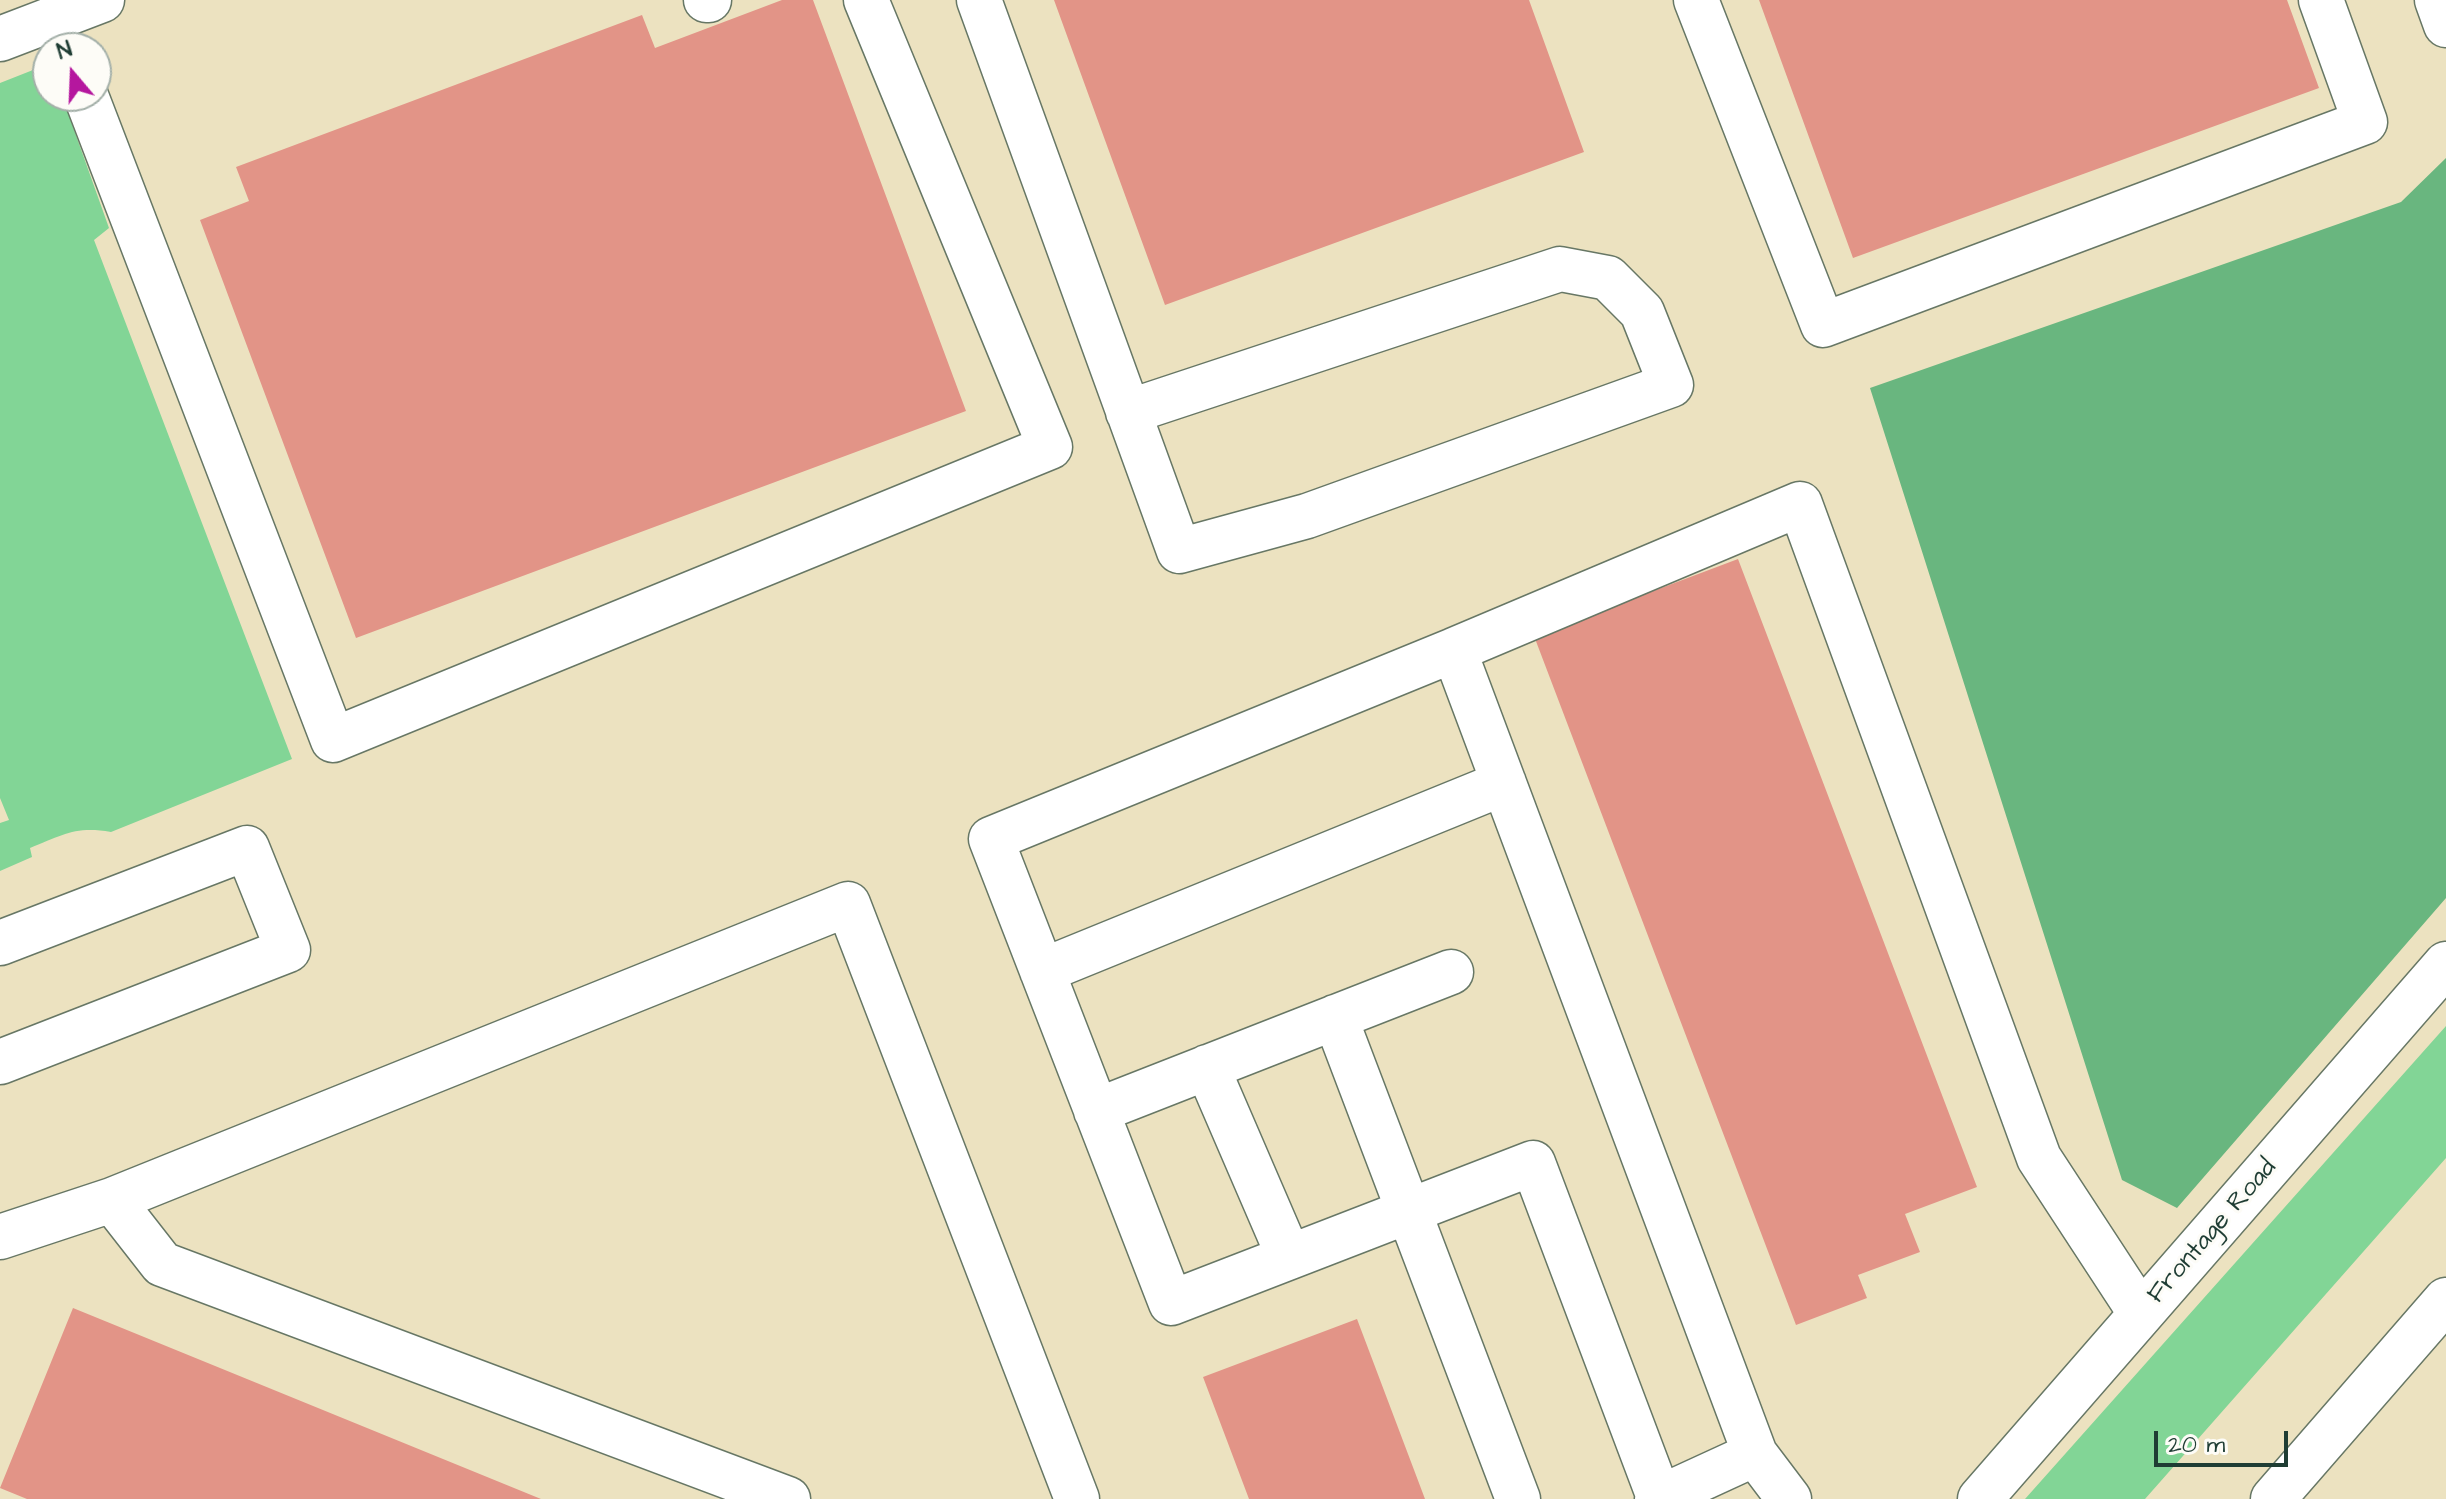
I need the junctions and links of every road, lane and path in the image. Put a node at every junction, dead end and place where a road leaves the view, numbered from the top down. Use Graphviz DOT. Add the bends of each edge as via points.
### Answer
graph roads {
  1 [pos="102,0"];
  2 [pos="866,0"];
  3 [pos="979,0"];
  4 [pos="1696,0"];
  5 [pos="2321,0"];
  6 [pos="2437,0"];
  7 [pos="2446,25"];
  8 [pos="63,32"];
  9 [pos="32,36"];
  10 [pos="0,39"];
  11 [pos="92,112"];
  12 [pos="1128,412"];
  13 [pos="1454,650"];
  14 [pos="1504,783"];
  15 [pos="0,943"];
  16 [pos="2446,964"];
  17 [pos="1042,971"];
  18 [pos="1451,972"];
  19 [pos="1335,1017"];
  20 [pos="0,1062"];
  21 [pos="1207,1067"];
  22 [pos="1096,1111"];
  23 [pos="112,1200"];
  24 [pos="1409,1211"];
  25 [pos="0,1237"];
  26 [pos="1289,1257"];
  27 [pos="2446,1300"];
  28 [pos="2141,1314"];
  29 [pos="1755,1454"];
  30 [pos="1658,1498"];
  31 [pos="788,1499"];
  32 [pos="1077,1499"];
  33 [pos="1518,1499"];
  34 [pos="1789,1499"];
  35 [pos="1980,1499"];
  36 [pos="2273,1499"];
  1 -- 8 [label="main road"];
  2 -- 11 [label="main road" via="1050,447 333,740"];
  3 -- 12 [label="main road"];
  4 -- 5 [label="main road" via="1823,325 2365,122"];
  6 -- 7 [label="main road"];
  9 -- 10 [label="main road"];
  12 -- 12 [label="main road" via="1179,551 1307,516 1671,385 1642,312 1608,278 1560,269"];
  13 -- 14 [label="main road"];
  13 -- 17 [label="main road" via="991,839"];
  13 -- 28 [label="main road" via="1800,504 2039,1158"];
  14 -- 17 [label="main road"];
  14 -- 29 [label="main road"];
  15 -- 20 [label="main road" via="247,848 288,950"];
  16 -- 28 [label="main road, Frontage Road"];
  17 -- 22 [label="main road"];
  18 -- 19 [label="main road"];
  19 -- 21 [label="main road"];
  19 -- 24 [label="main road"];
  21 -- 22 [label="main road"];
  21 -- 26 [label="main road"];
  22 -- 26 [label="main road" via="1171,1303"];
  23 -- 25 [label="main road"];
  23 -- 31 [label="main road" via="162,1264"];
  23 -- 32 [label="main road" via="848,904"];
  24 -- 26 [label="main road"];
  24 -- 30 [label="main road" via="1533,1163"];
  24 -- 33 [label="main road"];
  27 -- 36 [label="main road"];
  28 -- 35 [label="main road, Frontage Road"];
  29 -- 30 [label="main road"];
  29 -- 34 [label="main road"];
}
